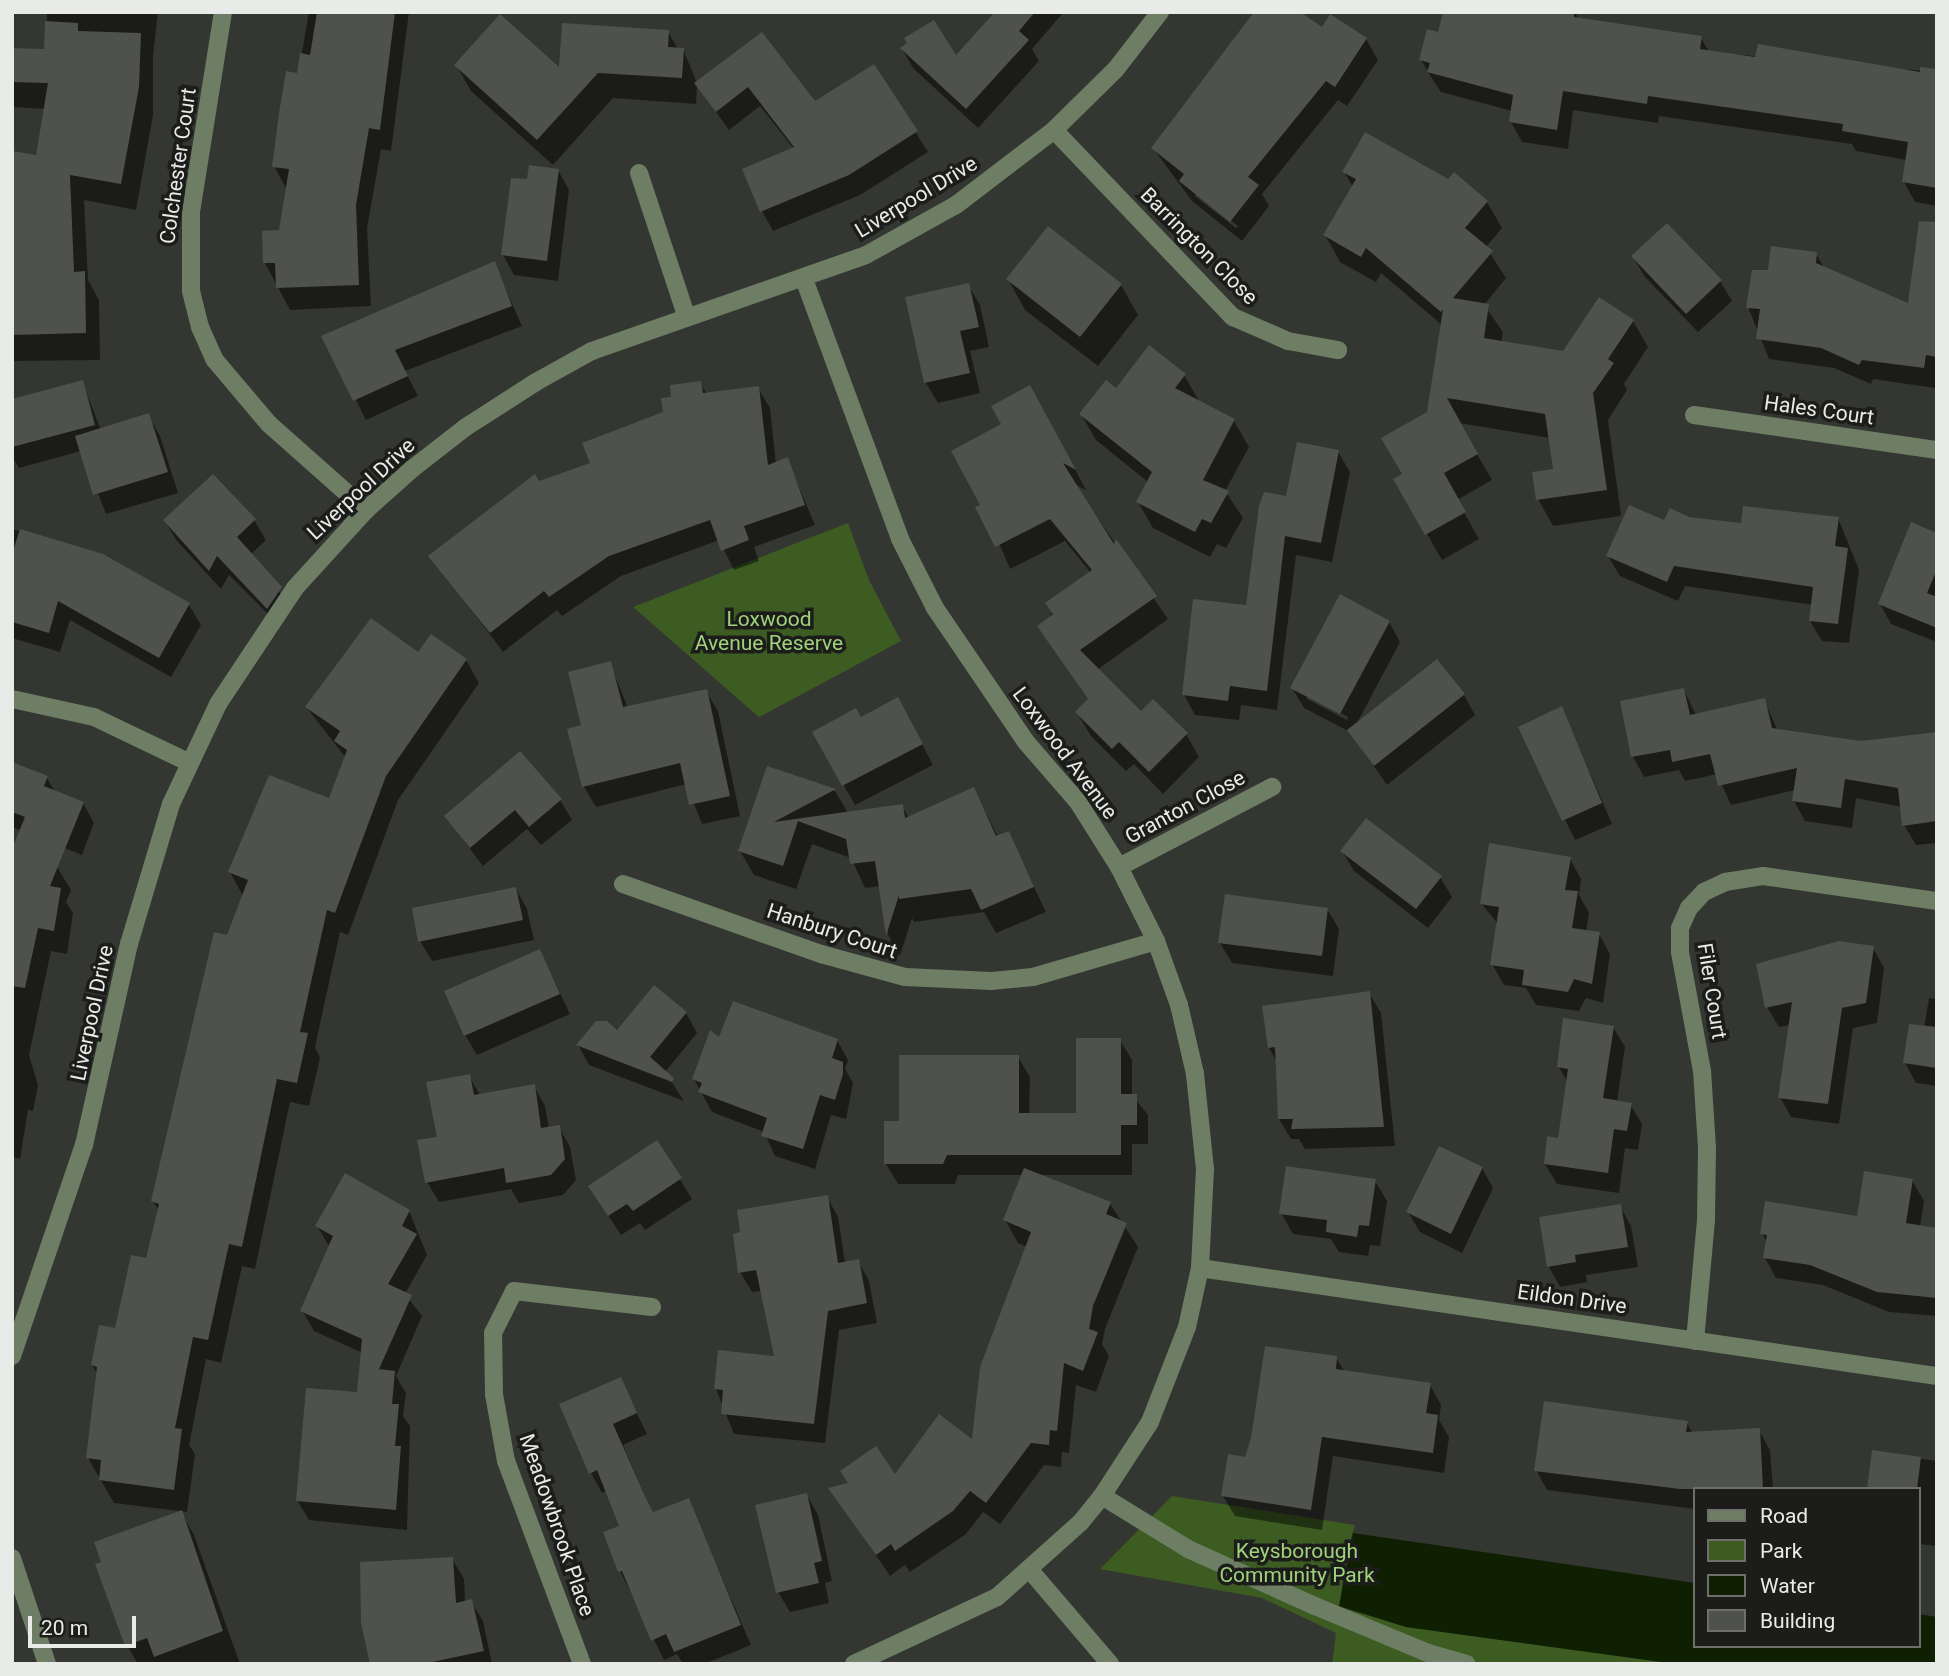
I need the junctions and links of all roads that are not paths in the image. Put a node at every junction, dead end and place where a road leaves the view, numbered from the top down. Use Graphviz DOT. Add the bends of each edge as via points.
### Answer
graph roads {
  1 [pos="223,12"];
  2 [pos="1160,12"];
  3 [pos="1054,130"];
  4 [pos="639,173"];
  5 [pos="804,279"];
  6 [pos="686,315"];
  7 [pos="1338,350"];
  8 [pos="1694,415"];
  9 [pos="1937,450"];
  10 [pos="366,510"];
  11 [pos="12,699"];
  12 [pos="188,762"];
  13 [pos="1272,787"];
  14 [pos="1119,867"];
  15 [pos="623,884"];
  16 [pos="1937,901"];
  17 [pos="1156,941"];
  18 [pos="1200,1268"];
  19 [pos="652,1307"];
  20 [pos="1695,1341"];
  21 [pos="12,1356"];
  22 [pos="1937,1376"];
  23 [pos="1102,1496"];
  24 [pos="12,1558"];
  25 [pos="1029,1569"];
  26 [pos="47,1664"];
  27 [pos="582,1664"];
  28 [pos="854,1664"];
  29 [pos="1110,1664"];
  30 [pos="1466,1664"];
  1 -- 10 [label="street, Colchester Court" via="191,211 191,291 201,327 214,359 269,424"];
  2 -- 3 [label="street, Liverpool Drive" via="1116,69"];
  3 -- 5 [label="street, Liverpool Drive" via="956,205 866,255"];
  3 -- 7 [label="street, Barrington Close" via="1233,317 1288,341"];
  4 -- 6 [label="street"];
  5 -- 6 [label="street, Liverpool Drive"];
  5 -- 14 [label="street, Loxwood Avenue" via="900,539 935,608 976,673 1078,802"];
  6 -- 10 [label="street, Liverpool Drive" via="592,351 536,382 466,427"];
  8 -- 9 [label="street, Hales Court"];
  10 -- 12 [label="street, Liverpool Drive" via="295,588 257,640"];
  11 -- 12 [label="street" via="94,717"];
  12 -- 21 [label="street, Liverpool Drive" via="150,864 84,1145"];
  13 -- 14 [label="street, Granton Close"];
  14 -- 17 [label="street, Loxwood Avenue"];
  15 -- 17 [label="street, Hanbury Court" via="834,958 905,977 991,981 1033,977"];
  16 -- 20 [label="street, Filer Court" via="1763,876 1725,882 1704,892 1689,908 1680,928 1680,952 1703,1071 1707,1148"];
  17 -- 18 [label="street, Loxwood Avenue" via="1179,1005 1202,1122"];
  18 -- 20 [label="street, Eildon Drive"];
  18 -- 23 [label="street, Loxwood Avenue" via="1168,1386"];
  19 -- 27 [label="street, Meadowbrook Place" via="514,1291 493,1333 494,1394 506,1461"];
  20 -- 22 [label="street, Eildon Drive"];
  23 -- 25 [label="street, Loxwood Avenue"];
  23 -- 30 [label="street" via="1188,1549 1338,1616"];
  24 -- 26 [label="street"];
  25 -- 28 [label="street, Loxwood Avenue" via="997,1597"];
  25 -- 29 [label="street"];
}
